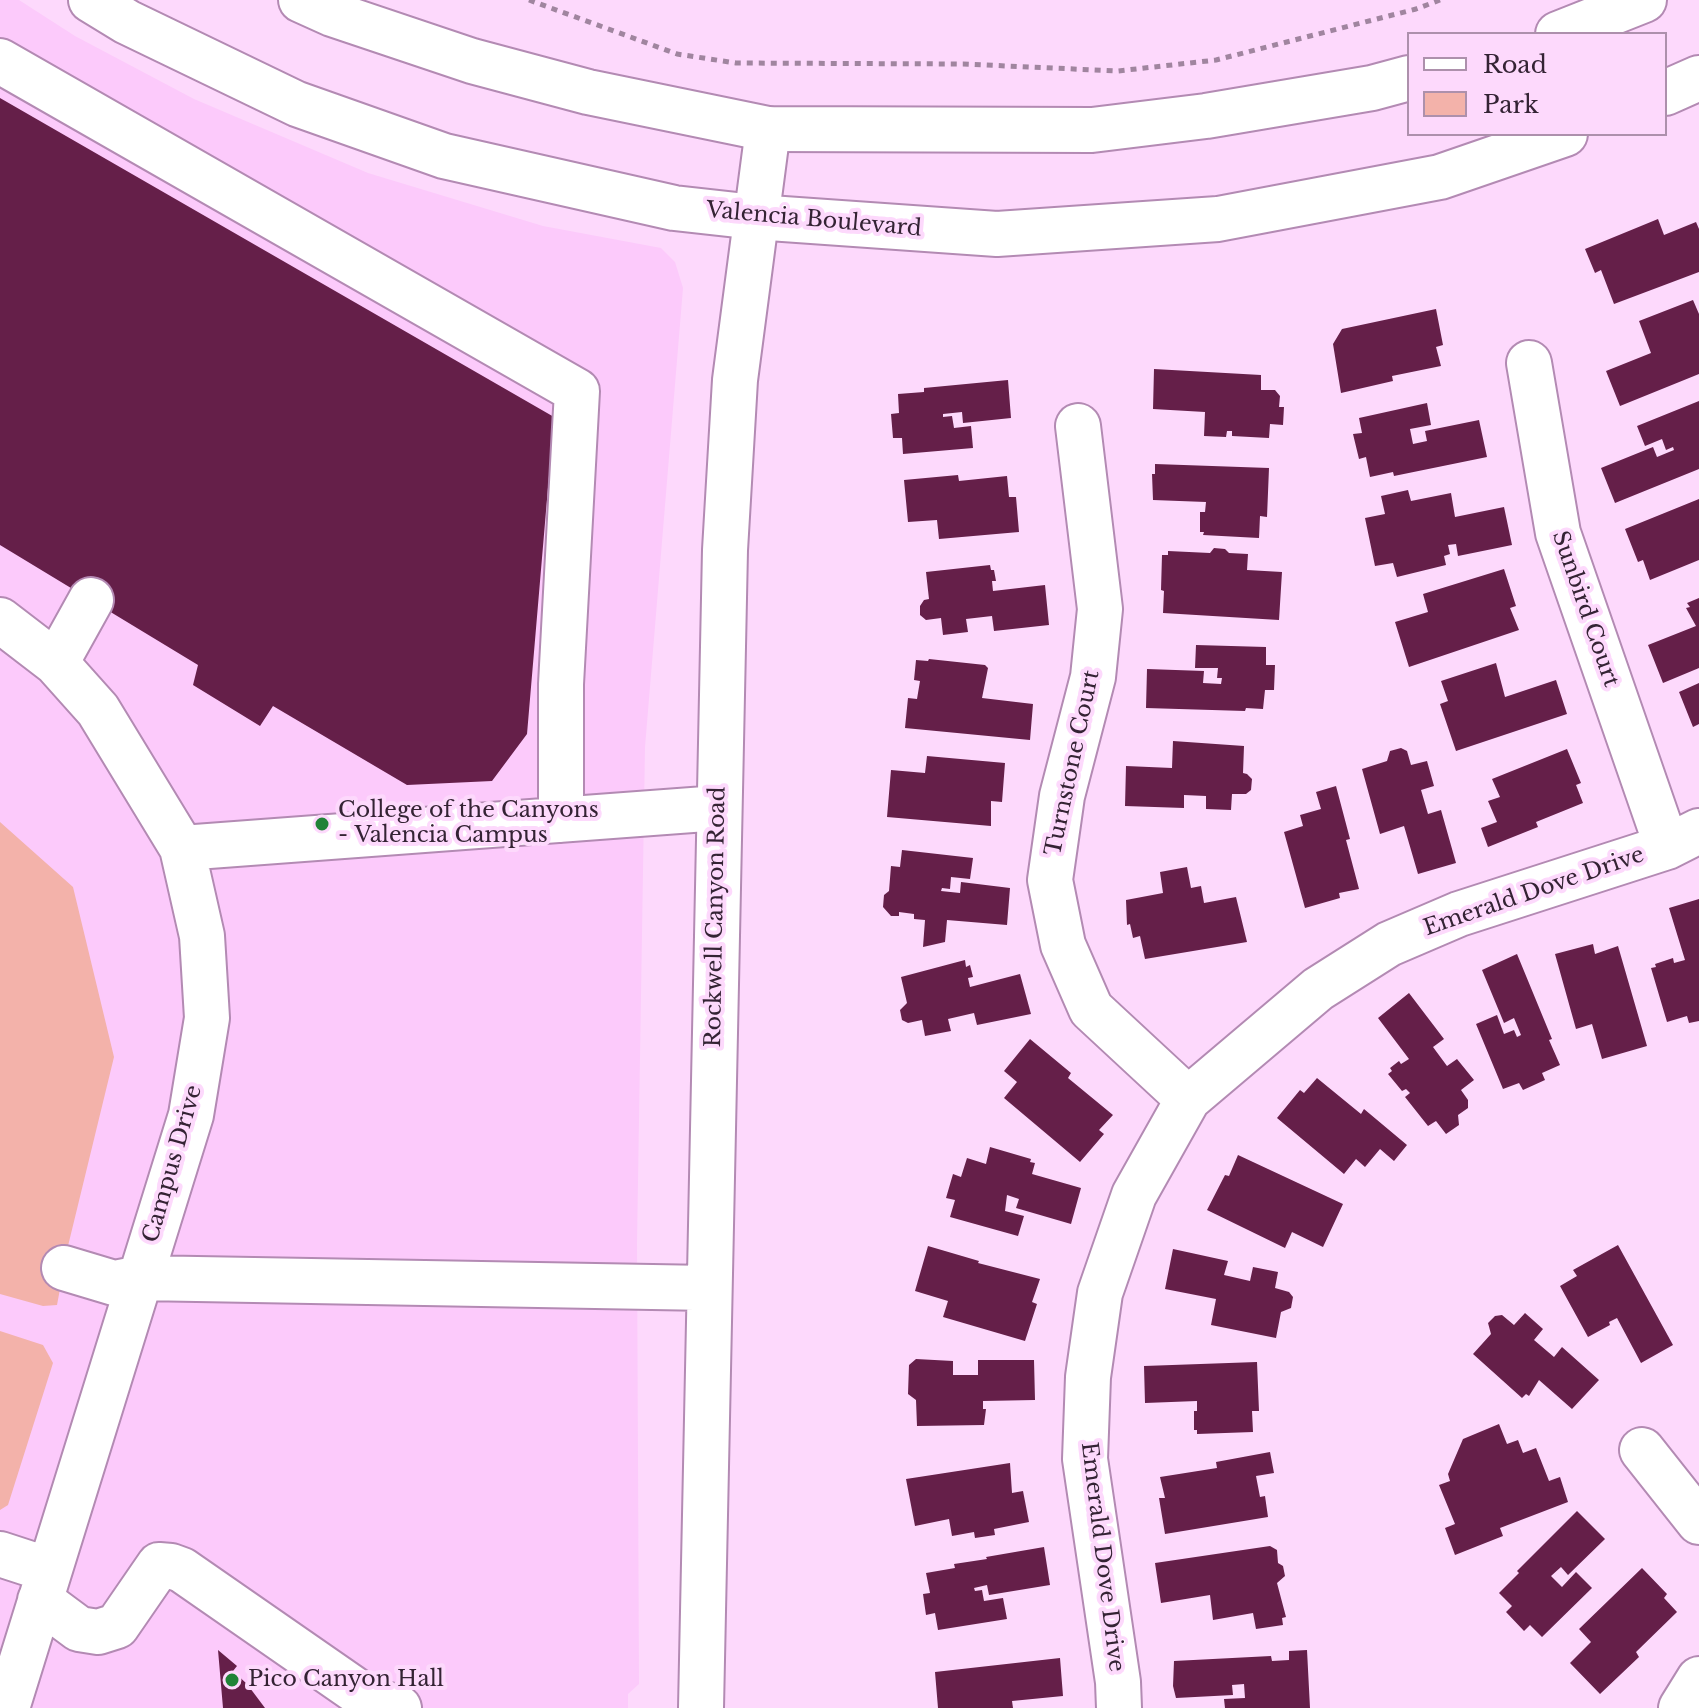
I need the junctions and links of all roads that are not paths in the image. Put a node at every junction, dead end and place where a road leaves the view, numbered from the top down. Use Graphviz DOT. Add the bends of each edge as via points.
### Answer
graph roads {
  1 [pos="91,0"];
  2 [pos="301,0"];
  3 [pos="1644,0"];
  4 [pos="1563,32"];
  5 [pos="0,61"];
  6 [pos="1699,78"];
  7 [pos="1407,79"];
  8 [pos="1667,92"];
  9 [pos="768,129"];
  10 [pos="1559,136"];
  11 [pos="755,217"];
  12 [pos="1529,363"];
  13 [pos="1078,426"];
  14 [pos="91,600"];
  15 [pos="0,620"];
  16 [pos="56,663"];
  17 [pos="719,808"];
  18 [pos="561,820"];
  19 [pos="1683,839"];
  20 [pos="182,848"];
  21 [pos="1188,1099"];
  22 [pos="64,1268"];
  23 [pos="140,1278"];
  24 [pos="709,1288"];
  25 [pos="1642,1450"];
  26 [pos="1699,1522"];
  27 [pos="0,1554"];
  28 [pos="45,1585"];
  29 [pos="1699,1679"];
  30 [pos="7,1708"];
  31 [pos="399,1708"];
  32 [pos="701,1708"];
  33 [pos="1119,1708"];
  34 [pos="1681,1708"];
  1 -- 11 [label="street, Valencia Boulevard" via="297,104 444,156 674,208"];
  2 -- 9 [label="street" via="472,61 588,92"];
  3 -- 4 [label="street"];
  5 -- 18 [label="street" via="577,391 561,684"];
  6 -- 8 [label="street"];
  7 -- 9 [label="street" via="1206,116 1092,130"];
  9 -- 11 [label="street, Rockwell Canyon Road"];
  10 -- 11 [label="street, Valencia Boulevard" via="1440,177 1218,219 997,234"];
  11 -- 17 [label="street, Rockwell Canyon Road" via="735,380"];
  12 -- 19 [label="street, Sunbird Court" via="1558,533"];
  13 -- 21 [label="street, Turnstone Court" via="1100,609 1093,677 1062,796 1050,880 1063,945 1091,1009"];
  14 -- 16 [label="street"];
  15 -- 16 [label="street, Campus Drive"];
  16 -- 20 [label="street, Campus Drive" via="98,710"];
  17 -- 18 [label="street"];
  17 -- 24 [label="street, Rockwell Canyon Road"];
  18 -- 20 [label="street"];
  19 -- 21 [label="street, Emerald Dove Drive" via="1459,914 1389,944 1318,989"];
  20 -- 23 [label="street, Campus Drive" via="202,936 207,1018 191,1115"];
  21 -- 33 [label="street, Emerald Dove Drive" via="1134,1195 1100,1293 1088,1377 1085,1459"];
  22 -- 23 [label="street" via="114,1283"];
  23 -- 24 [label="street"];
  23 -- 28 [label="street, Campus Drive"];
  24 -- 32 [label="street, Rockwell Canyon Road"];
  25 -- 26 [label="street"];
  27 -- 28 [label="street"];
  28 -- 30 [label="street, Campus Drive"];
  28 -- 31 [label="street" via="79,1629 98,1632 117,1626 159,1565 171,1566 332,1677 368,1699"];
  29 -- 34 [label="street"];
}
